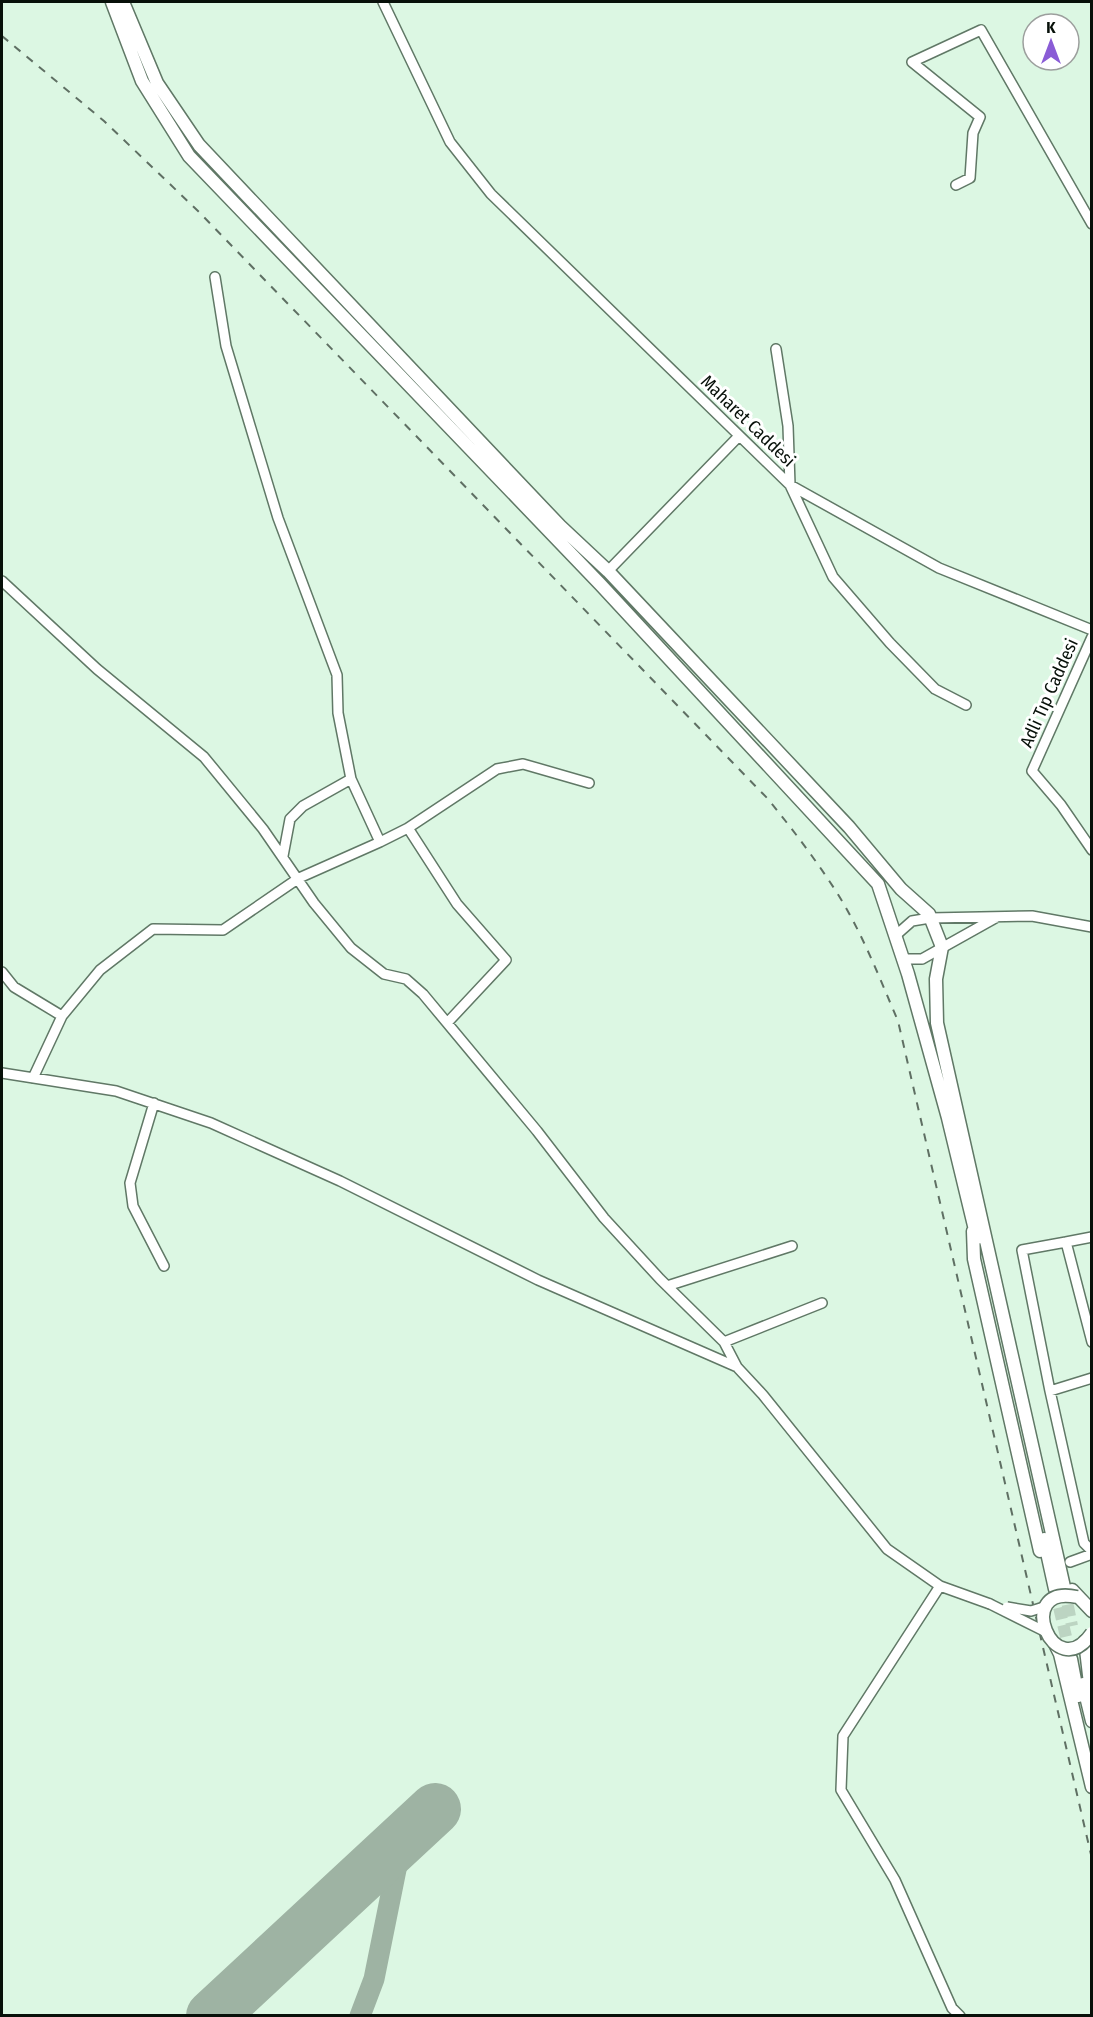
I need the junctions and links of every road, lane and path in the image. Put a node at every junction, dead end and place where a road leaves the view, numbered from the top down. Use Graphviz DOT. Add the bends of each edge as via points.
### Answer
graph roads {
  1 [pos="112,2"];
  2 [pos="123,2"];
  3 [pos="383,2"];
  4 [pos="956,185"];
  5 [pos="1092,224"];
  6 [pos="215,277"];
  7 [pos="776,349"];
  8 [pos="739,436"];
  9 [pos="790,485"];
  10 [pos="608,571"];
  11 [pos="2,581"];
  12 [pos="1092,630"];
  13 [pos="1092,637"];
  14 [pos="966,705"];
  15 [pos="351,780"];
  16 [pos="589,783"];
  17 [pos="408,828"];
  18 [pos="380,842"];
  19 [pos="1091,849"];
  20 [pos="283,856"];
  21 [pos="299,878"];
  22 [pos="1000,916"];
  23 [pos="930,918"];
  24 [pos="1092,927"];
  25 [pos="895,936"];
  26 [pos="942,947"];
  27 [pos="903,958"];
  28 [pos="2,972"];
  29 [pos="62,1016"];
  30 [pos="448,1022"];
  31 [pos="2,1073"];
  32 [pos="33,1078"];
  33 [pos="154,1103"];
  34 [pos="977,1223"];
  35 [pos="1092,1237"];
  36 [pos="1066,1242"];
  37 [pos="792,1246"];
  38 [pos="164,1266"];
  39 [pos="667,1286"];
  40 [pos="822,1304"];
  41 [pos="724,1342"];
  42 [pos="1092,1342"];
  43 [pos="737,1367"];
  44 [pos="1092,1378"];
  45 [pos="1050,1391"];
  46 [pos="1092,1552"];
  47 [pos="1068,1567"];
  48 [pos="940,1586"];
  49 [pos="1059,1588"];
  50 [pos="1077,1597"];
  51 [pos="990,1604"];
  52 [pos="1048,1605"];
  53 [pos="1092,1611"];
  54 [pos="1044,1631"];
  55 [pos="1089,1638"];
  56 [pos="1055,1644"];
  57 [pos="1092,1693"];
  58 [pos="1092,1721"];
  59 [pos="1092,1759"];
  60 [pos="1092,1787"];
  61 [pos="960,2016"];
  1 -- 25 [label="main road" via="142,81 189,156 844,845 878,884"];
  2 -- 10 [label="main road" via="157,83 200,145 560,526"];
  3 -- 8 [label="street, Maharet Caddesi" via="450,142 491,194"];
  4 -- 5 [label="street" via="970,178 973,133 980,117 912,62 981,30"];
  6 -- 15 [label="street" via="226,346 278,518 337,675 338,713"];
  7 -- 9 [label="street" via="788,426"];
  8 -- 9 [label="street, Maharet Caddesi"];
  8 -- 10 [label="street"];
  9 -- 12 [label="street, Maharet Caddesi" via="939,568"];
  9 -- 14 [label="street" via="833,577 935,689"];
  10 -- 23 [label="main road"];
  11 -- 20 [label="street" via="97,669 204,757"];
  13 -- 19 [label="street, Adli Tıp Caddesi" via="1032,771"];
  15 -- 18 [label="street"];
  15 -- 20 [label="street" via="303,806 290,819"];
  16 -- 17 [label="street" via="523,764 497,769"];
  17 -- 18 [label="street"];
  17 -- 30 [label="street" via="457,904 506,960"];
  18 -- 21 [label="street"];
  20 -- 21 [label="street"];
  21 -- 29 [label="street" via="224,930 153,929 100,970"];
  21 -- 30 [label="street" via="351,948 384,974 406,979"];
  22 -- 23 [label="street"];
  22 -- 24 [label="street" via="1032,916"];
  22 -- 26 [label="street"];
  23 -- 25 [label="street" via="912,921"];
  23 -- 26 [label="main road"];
  25 -- 27 [label="main road"];
  26 -- 27 [label="street" via="922,959"];
  26 -- 34 [label="main road" via="936,979 937,1023"];
  27 -- 34 [label="main road"];
  28 -- 29 [label="street" via="14,987"];
  29 -- 32 [label="street"];
  30 -- 39 [label="street" via="604,1218"];
  31 -- 32 [label="street"];
  32 -- 33 [label="street" via="116,1090"];
  33 -- 38 [label="street" via="130,1183 134,1206"];
  33 -- 43 [label="street" via="211,1123 340,1181 538,1280"];
  34 -- 47 [label="main road" via="998,1264"];
  34 -- 49 [label="main road"];
  34 -- 52 [label="main road" via="974,1259 1044,1569"];
  35 -- 36 [label="street"];
  36 -- 42 [label="street"];
  36 -- 45 [label="street" via="1022,1250"];
  37 -- 39 [label="street"];
  39 -- 41 [label="street"];
  40 -- 41 [label="street"];
  41 -- 43 [label="street"];
  43 -- 48 [label="street" via="887,1549"];
  44 -- 45 [label="street"];
  45 -- 46 [label="street" via="1084,1543"];
  46 -- 47 [label="street"];
  47 -- 50 [label="main road"];
  48 -- 51 [label="street"];
  48 -- 61 [label="street" via="843,1736 841,1790 895,1880 952,2008"];
  50 -- 52 [label="main road, bridge" via="1061,1596"];
  50 -- 53 [label="main road"];
  51 -- 52 [label="street, bridge" via="1030,1611"];
  51 -- 54 [label="street, bridge"];
  52 -- 54 [label="main road, bridge" via="1043,1614"];
  54 -- 56 [label="main road, bridge"];
  55 -- 56 [label="main road, bridge" via="1072,1647"];
  55 -- 57 [label="main road"];
  56 -- 60 [label="main road"];
  58 -- 59 [label="main road" via="1074,1658"];
}
